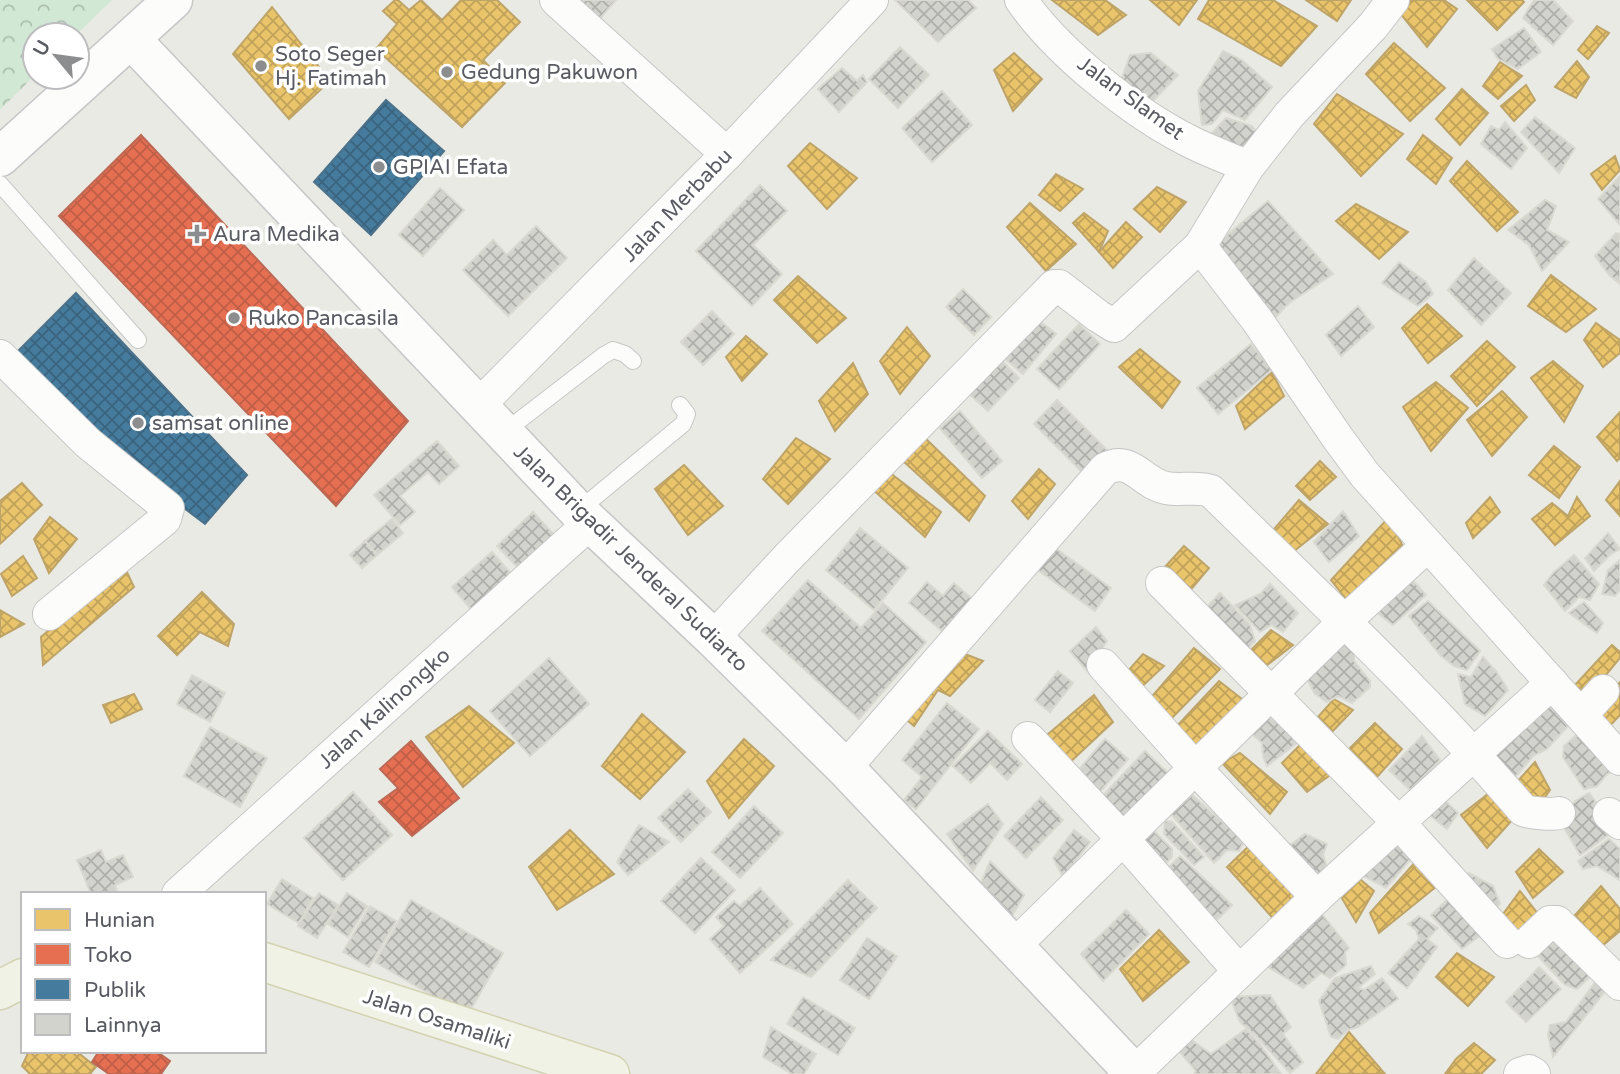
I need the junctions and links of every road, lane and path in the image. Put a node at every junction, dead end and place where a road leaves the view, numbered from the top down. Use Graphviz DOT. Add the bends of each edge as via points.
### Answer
graph roads {
  1 [pos="173,0"];
  2 [pos="556,0"];
  3 [pos="872,0"];
  4 [pos="1021,0"];
  5 [pos="1393,0"];
  6 [pos="131,39"];
  7 [pos="727,154"];
  8 [pos="0,158"];
  9 [pos="1248,167"];
  10 [pos="0,184"];
  11 [pos="1200,246"];
  12 [pos="138,340"];
  13 [pos="0,356"];
  14 [pos="633,361"];
  15 [pos="680,405"];
  16 [pos="491,420"];
  17 [pos="584,517"];
  18 [pos="1427,546"];
  19 [pos="1162,583"];
  20 [pos="49,614"];
  21 [pos="1345,621"];
  22 [pos="713,638"];
  23 [pos="1103,666"];
  24 [pos="1552,683"];
  25 [pos="1603,691"];
  26 [pos="1271,695"];
  27 [pos="1581,715"];
  28 [pos="1028,738"];
  29 [pos="1474,755"];
  30 [pos="1620,759"];
  31 [pos="845,768"];
  32 [pos="1196,769"];
  33 [pos="1559,813"];
  34 [pos="1399,823"];
  35 [pos="1122,838"];
  36 [pos="180,892"];
  37 [pos="1317,897"];
  38 [pos="1015,946"];
  39 [pos="266,963"];
  40 [pos="1239,971"];
  41 [pos="21,979"];
  42 [pos="1620,984"];
  43 [pos="0,990"];
  44 [pos="610,1074"];
  45 [pos="1134,1074"];
  46 [pos="1520,1074"];
  47 [pos="1534,1074"];
  1 -- 6 [label="street"];
  2 -- 7 [label="street"];
  3 -- 7 [label="street, Jalan Merbabu"];
  4 -- 9 [label="street, Jalan Slamet" via="1067,51 1108,87 1188,140"];
  5 -- 9 [label="street"];
  6 -- 8 [label="street"];
  6 -- 16 [label="street, Jalan Brigadir Jenderal Sudiarto"];
  7 -- 16 [label="street, Jalan Merbabu"];
  9 -- 11 [label="street"];
  10 -- 12 [label="lane"];
  11 -- 18 [label="street" via="1358,466"];
  11 -- 22 [label="street" via="1114,326 1054,286"];
  13 -- 20 [label="street" via="88,443 168,508 165,519"];
  14 -- 16 [label="lane" via="613,350"];
  15 -- 17 [label="lane" via="687,414 683,424"];
  16 -- 17 [label="street, Jalan Brigadir Jenderal Sudiarto"];
  17 -- 22 [label="street, Jalan Brigadir Jenderal Sudiarto"];
  17 -- 36 [label="street, Jalan Kalinongko"];
  18 -- 21 [label="street"];
  18 -- 24 [label="street"];
  19 -- 26 [label="street"];
  21 -- 26 [label="street"];
  21 -- 29 [label="street"];
  21 -- 31 [label="street" via="1211,491 1169,489 1116,464 1105,469"];
  22 -- 31 [label="street, Jalan Brigadir Jenderal Sudiarto"];
  23 -- 32 [label="street"];
  24 -- 27 [label="street"];
  24 -- 29 [label="street"];
  25 -- 27 [label="street"];
  26 -- 32 [label="street"];
  26 -- 34 [label="street"];
  27 -- 30 [label="street"];
  28 -- 35 [label="street"];
  29 -- 33 [label="street" via="1523,810"];
  29 -- 34 [label="street"];
  31 -- 38 [label="street, Jalan Brigadir Jenderal Sudiarto"];
  32 -- 35 [label="street"];
  32 -- 37 [label="street"];
  34 -- 37 [label="street"];
  34 -- 42 [label="street" via="1518,942 1557,922"];
  35 -- 38 [label="street"];
  35 -- 40 [label="street"];
  37 -- 40 [label="street"];
  38 -- 45 [label="street, Jalan Brigadir Jenderal Sudiarto"];
  39 -- 44 [label="main road, Jalan Osamaliki"];
  40 -- 45 [label="street"];
  41 -- 43 [label="main road"];
  46 -- 47 [label="street"];
}
